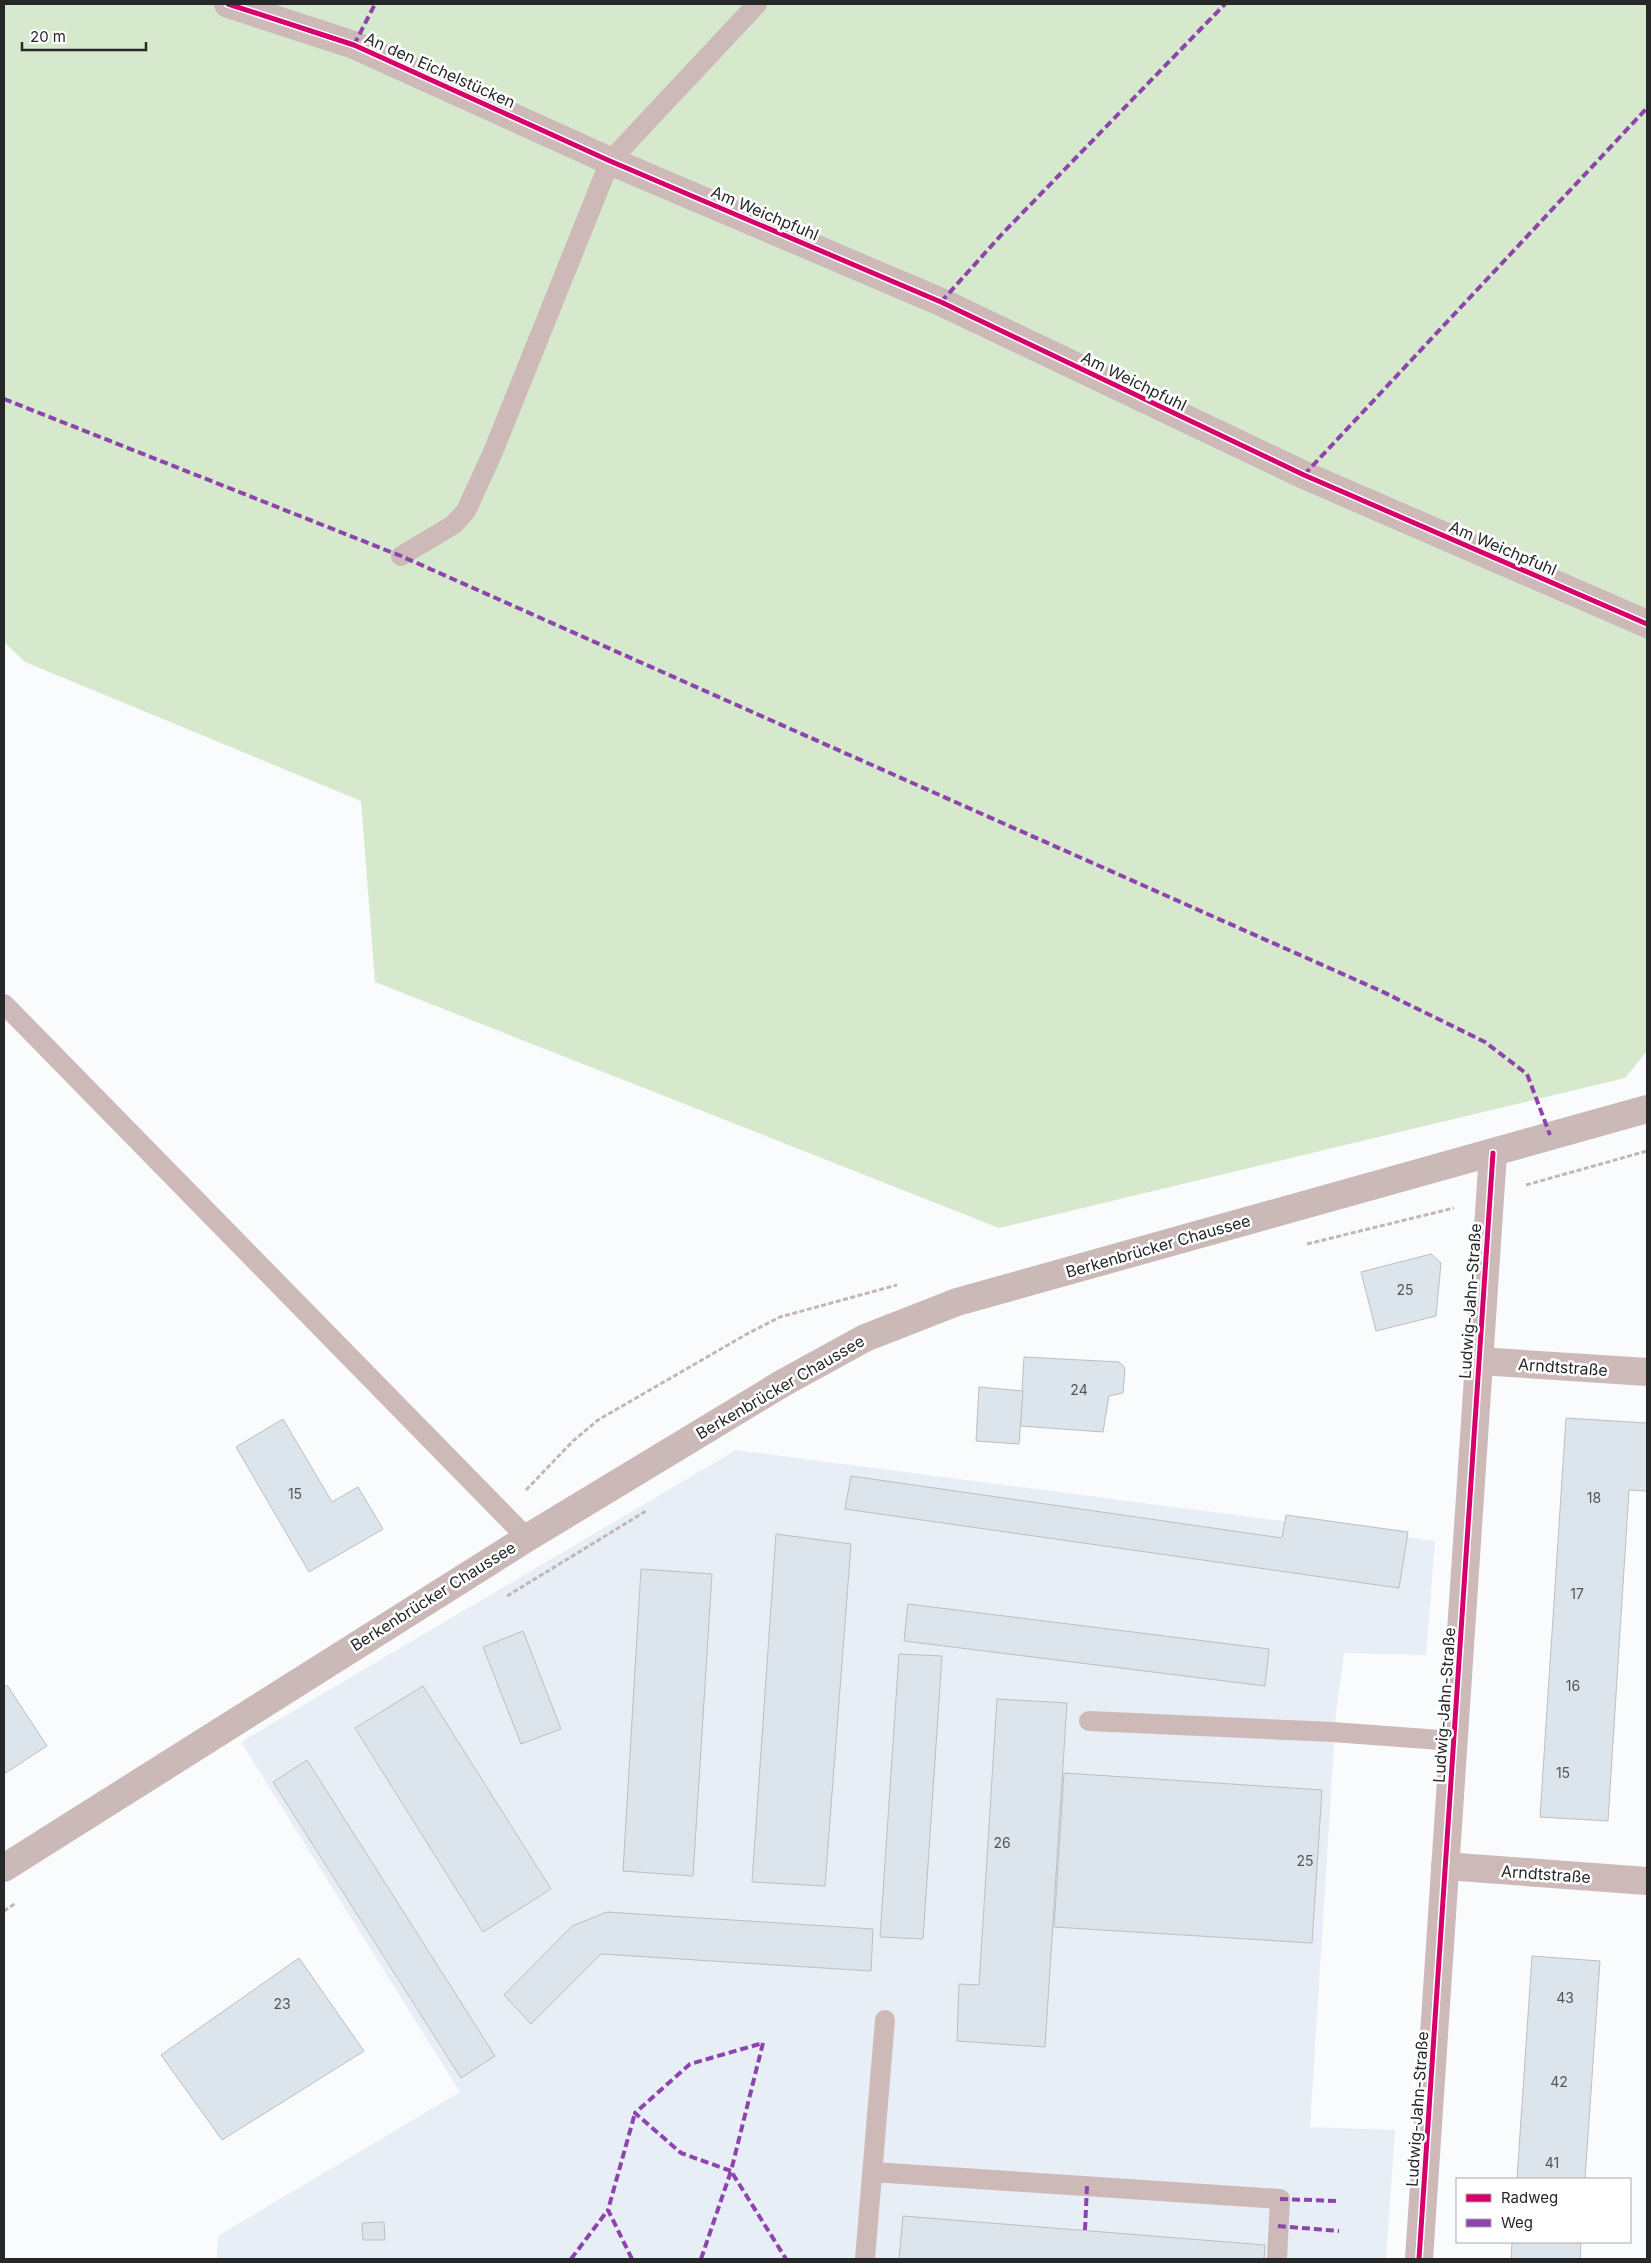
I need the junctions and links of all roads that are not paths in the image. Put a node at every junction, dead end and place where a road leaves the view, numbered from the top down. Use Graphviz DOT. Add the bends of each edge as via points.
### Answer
graph roads {
  1 [pos="228,4"];
  2 [pos="757,4"];
  3 [pos="610,161"];
  4 [pos="401,556"];
  5 [pos="1647,624"];
  6 [pos="4,1004"];
  7 [pos="1647,1109"];
  8 [pos="1492,1153"];
  9 [pos="1479,1361"];
  10 [pos="1647,1372"];
  11 [pos="527,1538"];
  12 [pos="1089,1721"];
  13 [pos="1454,1742"];
  14 [pos="1445,1866"];
  15 [pos="4,1868"];
  16 [pos="1647,1881"];
  17 [pos="885,2020"];
  18 [pos="872,2172"];
  19 [pos="865,2259"];
  20 [pos="1277,2259"];
  21 [pos="1419,2259"];
  1 -- 3 [label="street, An den Eichelstücken" via="354,45"];
  2 -- 3 [label="lane"];
  3 -- 4 [label="lane" via="466,512 453,525"];
  3 -- 5 [label="street, Am Weichpfuhl" via="941,302 1304,475"];
  6 -- 11 [label="lane"];
  7 -- 8 [label="main road, Berkenbrücker Chaussee"];
  8 -- 9 [label="street, Ludwig-Jahn-Straße"];
  8 -- 11 [label="main road, Berkenbrücker Chaussee" via="957,1302 864,1338"];
  9 -- 10 [label="street, Arndtstraße"];
  9 -- 13 [label="street, Ludwig-Jahn-Straße"];
  11 -- 15 [label="main road, Berkenbrücker Chaussee"];
  12 -- 13 [label="lane" via="1332,1732"];
  13 -- 14 [label="street, Ludwig-Jahn-Straße"];
  14 -- 16 [label="street, Arndtstraße"];
  14 -- 21 [label="street, Ludwig-Jahn-Straße"];
  17 -- 18 [label="lane"];
  18 -- 19 [label="lane"];
  18 -- 20 [label="lane" via="1280,2198"];
}
